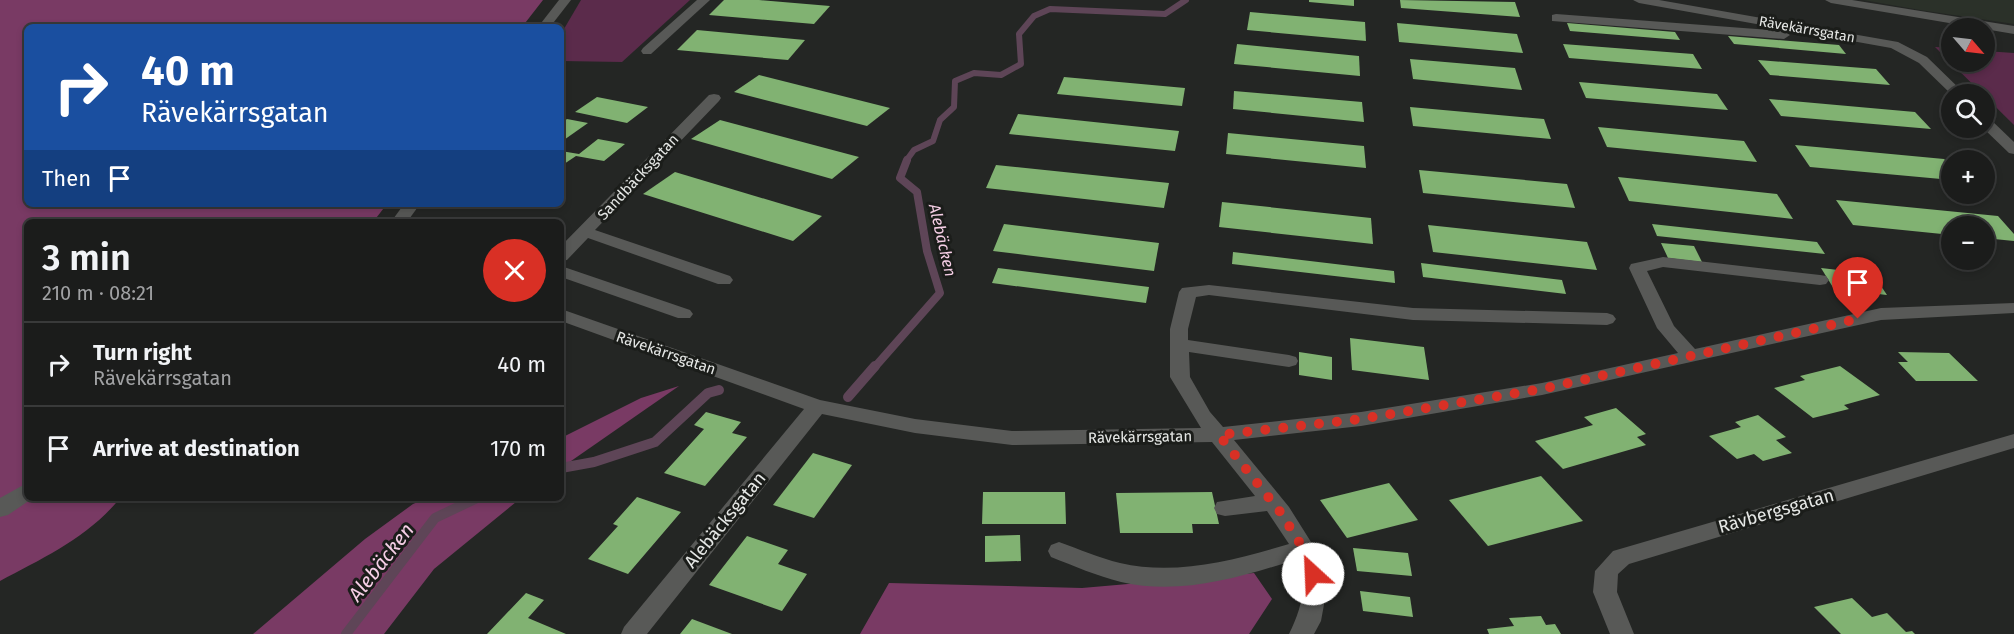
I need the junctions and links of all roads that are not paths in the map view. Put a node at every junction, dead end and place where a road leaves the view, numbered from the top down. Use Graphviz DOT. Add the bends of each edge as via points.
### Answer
graph roads {
  1 [pos="565,0"];
  2 [pos="704,0"];
  3 [pos="1639,0"];
  4 [pos="1831,0"];
  5 [pos="1675,6"];
  6 [pos="1556,18"];
  7 [pos="546,24"];
  8 [pos="1685,28"];
  9 [pos="2014,30"];
  10 [pos="1822,38"];
  11 [pos="647,51"];
  12 [pos="1948,84"];
  13 [pos="714,98"];
  14 [pos="1995,132"];
  15 [pos="2014,150"];
  16 [pos="586,232"];
  17 [pos="564,253"];
  18 [pos="564,272"];
  19 [pos="724,280"];
  20 [pos="1820,280"];
  21 [pos="2013,310"];
  22 [pos="684,314"];
  23 [pos="564,316"];
  24 [pos="1607,319"];
  25 [pos="1178,344"];
  26 [pos="1691,356"];
  27 [pos="1289,361"];
  28 [pos="817,406"];
  29 [pos="1219,435"];
  30 [pos="2014,441"];
  31 [pos="24,493"];
  32 [pos="1272,502"];
  33 [pos="1225,508"];
  34 [pos="0,509"];
  35 [pos="1302,549"];
  36 [pos="1059,551"];
  37 [pos="633,634"];
  38 [pos="1301,634"];
  39 [pos="1622,634"];
  1 -- 7 [label="street"];
  2 -- 11 [label="street"];
  3 -- 5 [label="street, Rävekärrsgatan"];
  4 -- 9 [label="street"];
  5 -- 8 [label="street"];
  5 -- 12 [label="street, Rävekärrsgatan" via="1894,45 1923,60"];
  6 -- 8 [label="street"];
  8 -- 10 [label="street"];
  13 -- 16 [label="street, Sandbäcksgatan"];
  14 -- 15 [label="street"];
  16 -- 17 [label="street, Sandbäcksgatan"];
  16 -- 19 [label="street"];
  18 -- 22 [label="street"];
  20 -- 26 [label="street" via="1663,262 1636,268 1666,328"];
  21 -- 26 [label="street, Rävekärrsgatan" via="1881,314"];
  23 -- 28 [label="street, Rävekärrsgatan"];
  24 -- 25 [label="street" via="1413,314 1209,290 1188,292"];
  25 -- 27 [label="street"];
  25 -- 29 [label="street" via="1180,377 1203,417"];
  26 -- 29 [label="street, Rävekärrsgatan" via="1542,389 1361,419"];
  28 -- 29 [label="street, Rävekärrsgatan" via="915,426 1012,438"];
  28 -- 37 [label="street, Alebäcksgatan"];
  29 -- 32 [label="street"];
  30 -- 39 [label="street, Rävbergsgatan" via="1621,557 1607,571 1605,592"];
  31 -- 34 [label="street"];
  32 -- 33 [label="street"];
  32 -- 35 [label="street"];
  35 -- 36 [label="street" via="1228,572 1167,578 1128,574"];
  35 -- 38 [label="street" via="1311,561 1315,588 1309,621"];
}
